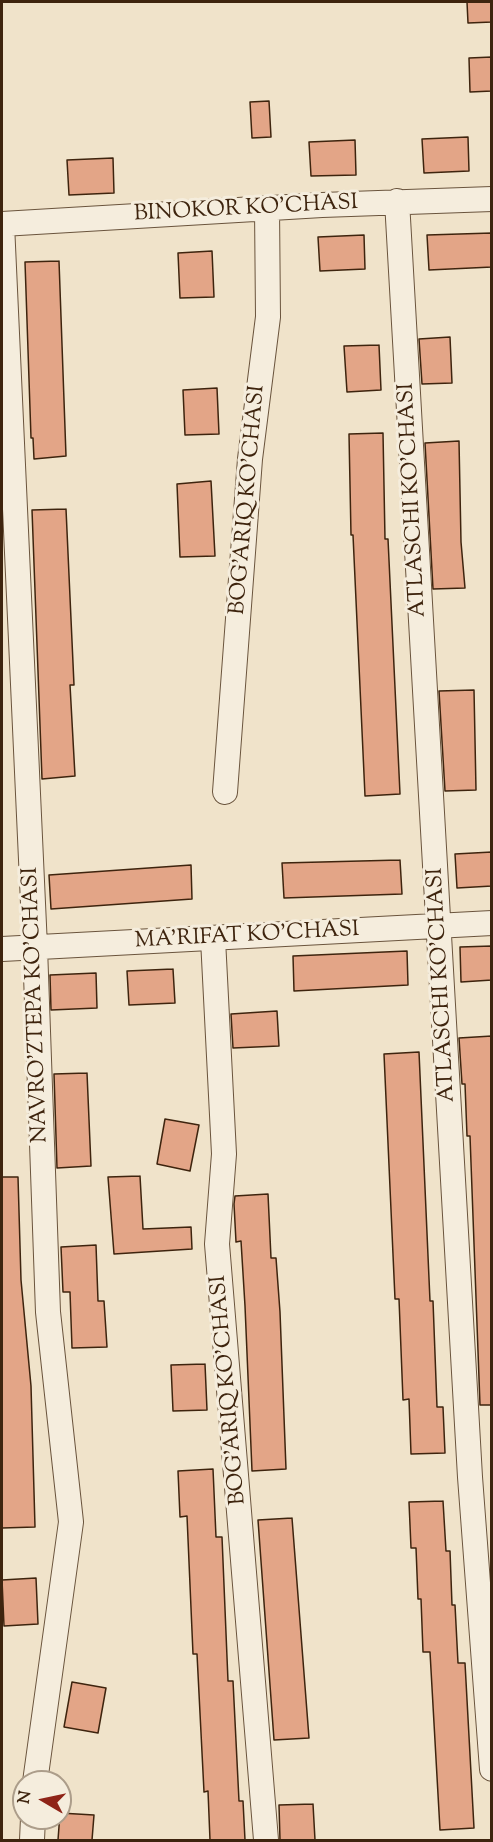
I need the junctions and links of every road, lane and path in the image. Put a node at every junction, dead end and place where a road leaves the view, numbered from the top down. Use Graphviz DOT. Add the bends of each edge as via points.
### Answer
graph roads {
  1 [pos="492,199"];
  2 [pos="396,201"];
  3 [pos="267,208"];
  4 [pos="2,224"];
  5 [pos="225,792"];
  6 [pos="492,924"];
  7 [pos="440,927"];
  8 [pos="213,939"];
  9 [pos="35,947"];
  10 [pos="2,949"];
  11 [pos="492,1769"];
  12 [pos="37,1770"];
  13 [pos="266,1840"];
  1 -- 2 [label="street, BINOKOR KO'CHASI"];
  2 -- 3 [label="street, BINOKOR KO'CHASI"];
  2 -- 7 [label="street, ATLASCHI KO'CHASI"];
  3 -- 4 [label="street, BINOKOR KO'CHASI"];
  3 -- 5 [label="street, BOG'ARIQ KO'CHASI" via="268,317 250,459"];
  4 -- 9 [label="street, NAVRO'ZTEPA KO'CHASI"];
  6 -- 7 [label="street, MA'RIFAT KO'CHASI"];
  7 -- 8 [label="street, MA'RIFAT KO'CHASI"];
  7 -- 11 [label="street, ATLASCHI KO'CHASI" via="469,1465"];
  8 -- 9 [label="street, MA'RIFAT KO'CHASI"];
  8 -- 13 [label="street, BOG'ARIQ KO'CHASI" via="224,1154 217,1244"];
  9 -- 10 [label="street, MA'RIFAT KO'CHASI"];
  9 -- 12 [label="street, NAVRO'ZTEPA KO'CHASI" via="48,1312 71,1522"];
}
